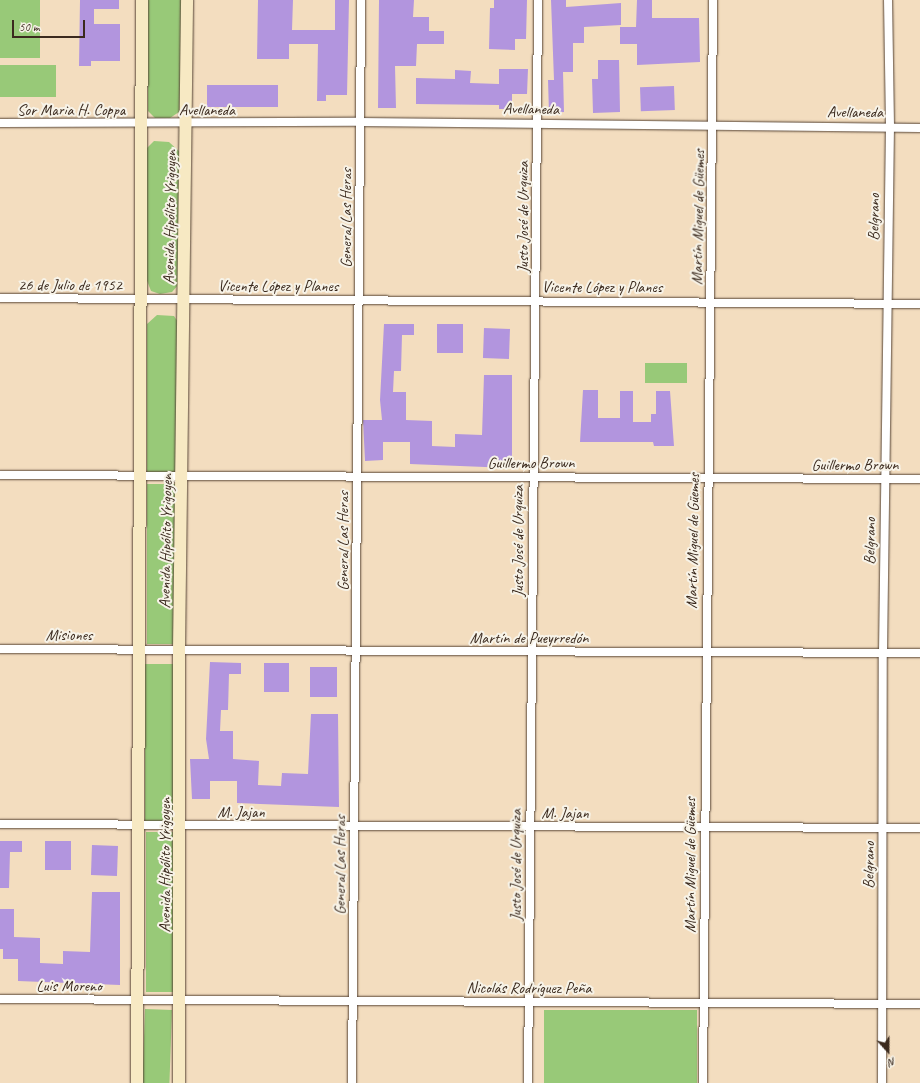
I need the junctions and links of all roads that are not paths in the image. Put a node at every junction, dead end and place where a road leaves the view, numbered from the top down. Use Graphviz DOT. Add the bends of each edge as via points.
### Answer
graph roads {
  1 [pos="142,0"];
  2 [pos="187,0"];
  3 [pos="361,0"];
  4 [pos="538,0"];
  5 [pos="713,0"];
  6 [pos="888,0"];
  7 [pos="359,122"];
  8 [pos="0,123"];
  9 [pos="142,124"];
  10 [pos="187,124"];
  11 [pos="537,124"];
  12 [pos="714,126"];
  13 [pos="890,126"];
  14 [pos="920,128"];
  15 [pos="0,298"];
  16 [pos="141,299"];
  17 [pos="186,300"];
  18 [pos="360,300"];
  19 [pos="537,301"];
  20 [pos="711,302"];
  21 [pos="886,304"];
  22 [pos="920,304"];
  23 [pos="0,475"];
  24 [pos="141,476"];
  25 [pos="183,476"];
  26 [pos="357,477"];
  27 [pos="533,477"];
  28 [pos="708,478"];
  29 [pos="885,479"];
  30 [pos="920,479"];
  31 [pos="0,649"];
  32 [pos="138,650"];
  33 [pos="180,650"];
  34 [pos="356,651"];
  35 [pos="532,652"];
  36 [pos="706,652"];
  37 [pos="883,653"];
  38 [pos="920,653"];
  39 [pos="0,824"];
  40 [pos="139,826"];
  41 [pos="181,826"];
  42 [pos="354,826"];
  43 [pos="530,827"];
  44 [pos="705,828"];
  45 [pos="883,828"];
  46 [pos="920,828"];
  47 [pos="0,999"];
  48 [pos="180,999"];
  49 [pos="137,1000"];
  50 [pos="353,1002"];
  51 [pos="529,1002"];
  52 [pos="703,1003"];
  53 [pos="880,1004"];
  54 [pos="920,1004"];
  55 [pos="137,1083"];
  56 [pos="179,1083"];
  57 [pos="352,1083"];
  58 [pos="528,1083"];
  59 [pos="703,1083"];
  60 [pos="882,1083"];
  1 -- 9 [label="main road, Avenida Hipólito Yrigoyen"];
  2 -- 10 [label="main road, Avenida Hipólito Yrigoyen"];
  3 -- 7 [label="street, General Las Heras"];
  4 -- 11 [label="street, Justo José de Urquiza"];
  5 -- 12 [label="street, Martín Miguel de Güemes"];
  6 -- 13 [label="street, Belgrano"];
  7 -- 10 [label="street, Avellaneda"];
  7 -- 11 [label="street, Avellaneda"];
  7 -- 18 [label="street, General Las Heras"];
  8 -- 9 [label="street, Sor Maria H. Coppa"];
  9 -- 10 [label="street, Avellaneda"];
  9 -- 16 [label="main road, Avenida Hipólito Yrigoyen"];
  10 -- 17 [label="main road, Avenida Hipólito Yrigoyen"];
  11 -- 12 [label="street, Avellaneda"];
  11 -- 19 [label="street, Justo José de Urquiza"];
  12 -- 13 [label="street, Avellaneda"];
  12 -- 20 [label="street, Martín Miguel de Güemes"];
  13 -- 14 [label="street, Avellaneda"];
  13 -- 21 [label="street, Belgrano"];
  15 -- 16 [label="street, 26 de Julio de 1952"];
  16 -- 17 [label="street, Vicente López y Planes"];
  16 -- 24 [label="main road, Avenida Hipólito Yrigoyen"];
  17 -- 18 [label="street, Vicente López y Planes"];
  17 -- 25 [label="main road, Avenida Hipólito Yrigoyen"];
  18 -- 19 [label="street, Vicente López y Planes"];
  18 -- 26 [label="street, General Las Heras"];
  19 -- 20 [label="street, Vicente López y Planes"];
  19 -- 27 [label="street, Justo José de Urquiza"];
  20 -- 21 [label="street, Vicente López y Planes"];
  20 -- 28 [label="street, Martín Miguel de Güemes"];
  21 -- 22 [label="street, Vicente López y Planes"];
  21 -- 29 [label="street, Belgrano"];
  23 -- 24 [label="street, Guillermo Brown"];
  24 -- 25 [label="street, Guillermo Brown"];
  24 -- 32 [label="main road, Avenida Hipólito Yrigoyen"];
  25 -- 26 [label="street, Guillermo Brown"];
  25 -- 33 [label="main road, Avenida Hipólito Yrigoyen"];
  26 -- 27 [label="street, Guillermo Brown"];
  26 -- 34 [label="street, General Las Heras"];
  27 -- 28 [label="street, Guillermo Brown"];
  27 -- 35 [label="street, Justo José de Urquiza"];
  28 -- 29 [label="street, Guillermo Brown"];
  28 -- 36 [label="street, Martín Miguel de Güemes"];
  29 -- 30 [label="street, Guillermo Brown"];
  29 -- 37 [label="street, Belgrano"];
  31 -- 32 [label="street, Misiones"];
  32 -- 33 [label="street, Martín de Pueyrredón"];
  32 -- 40 [label="main road, Avenida Hipólito Yrigoyen"];
  33 -- 34 [label="street, Martín de Pueyrredón"];
  33 -- 41 [label="main road, Avenida Hipólito Yrigoyen"];
  34 -- 35 [label="street, Martín de Pueyrredón"];
  34 -- 42 [label="street, General Las Heras"];
  35 -- 36 [label="street, Martín de Pueyrredón"];
  35 -- 43 [label="street, Justo José de Urquiza"];
  36 -- 37 [label="street, Martín de Pueyrredón"];
  36 -- 44 [label="street, Martín Miguel de Güemes"];
  37 -- 38 [label="street, Martín de Pueyrredón"];
  37 -- 45 [label="street, Belgrano"];
  39 -- 40 [label="street, M. Jajan"];
  40 -- 41 [label="street, M. Jajan"];
  40 -- 49 [label="main road, Avenida Hipólito Yrigoyen"];
  41 -- 42 [label="street, M. Jajan"];
  41 -- 48 [label="main road, Avenida Hipólito Yrigoyen"];
  42 -- 43 [label="street, M. Jajan"];
  42 -- 50 [label="street, General Las Heras"];
  43 -- 44 [label="street, M. Jajan"];
  43 -- 51 [label="street, Justo José de Urquiza"];
  44 -- 45 [label="street, M. Jajan"];
  44 -- 52 [label="street, Martín Miguel de Güemes"];
  45 -- 46 [label="street, M. Jajan"];
  45 -- 53 [label="street, Belgrano"];
  47 -- 49 [label="street, Luis Moreno"];
  48 -- 49 [label="street, Nicolás Rodríguez Peña"];
  48 -- 50 [label="street, Nicolás Rodríguez Peña"];
  48 -- 56 [label="main road, Avenida Hipólito Yrigoyen"];
  49 -- 55 [label="main road, Avenida Hipólito Yrigoyen"];
  50 -- 51 [label="street, Nicolás Rodríguez Peña"];
  50 -- 57 [label="street, General Las Heras"];
  51 -- 52 [label="street, Nicolás Rodríguez Peña"];
  51 -- 58 [label="street, Justo José de Urquiza"];
  52 -- 53 [label="street, Nicolás Rodríguez Peña"];
  52 -- 59 [label="street, Martín Miguel de Güemes"];
  53 -- 54 [label="street, Nicolás Rodríguez Peña"];
  53 -- 60 [label="street, Belgrano"];
}
